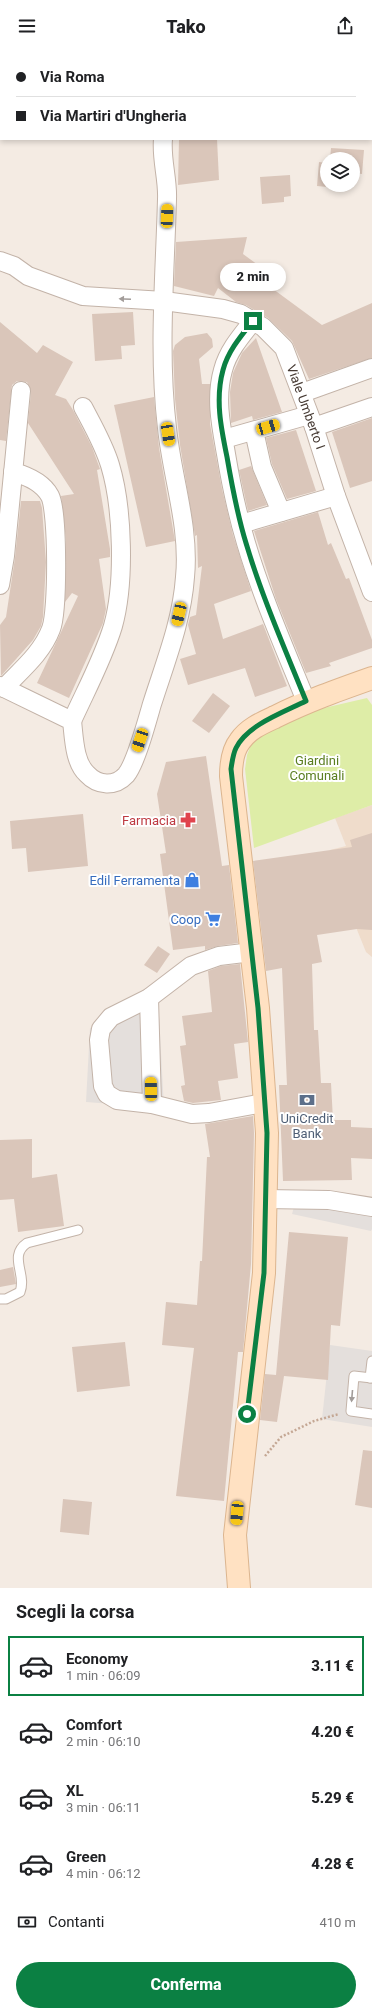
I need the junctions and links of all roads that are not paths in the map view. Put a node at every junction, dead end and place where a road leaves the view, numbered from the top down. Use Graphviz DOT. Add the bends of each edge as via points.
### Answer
graph roads {
  1 [pos="163,140"];
  2 [pos="0,261"];
  3 [pos="164,301"];
  4 [pos="253,321"];
  5 [pos="372,368"];
  6 [pos="21,391"];
  7 [pos="302,393"];
  8 [pos="83,407"];
  9 [pos="372,407"];
  10 [pos="312,421"];
  11 [pos="254,431"];
  12 [pos="224,439"];
  13 [pos="13,472"];
  14 [pos="336,496"];
  15 [pos="281,512"];
  16 [pos="241,524"];
  17 [pos="0,585"];
  18 [pos="372,592"];
  19 [pos="372,678"];
  20 [pos="2,687"];
  21 [pos="306,701"];
  22 [pos="72,721"];
  23 [pos="252,952"];
  24 [pos="149,998"];
  25 [pos="264,1103"];
  26 [pos="152,1104"];
  27 [pos="265,1200"];
  28 [pos="372,1207"];
  29 [pos="78,1230"];
  30 [pos="0,1299"];
  31 [pos="372,1361"];
  32 [pos="371,1378"];
  33 [pos="372,1414"];
  34 [pos="238,1588"];
  1 -- 3 [label="street" via="168,187"];
  3 -- 2 [label="street, Viale Umberto I, one-way" via="83,296 28,276 14,266"];
  3 -- 4 [label="street, Viale Umberto I" via="223,309 242,314"];
  3 -- 22 [label="street" via="165,415 186,548 182,600 149,713 131,767 124,777 106,784 94,781 84,772 78,756"];
  4 -- 7 [label="street, Viale Umberto I" via="263,327 284,348"];
  4 -- 12 [label="street" via="230,352 223,370 219,404"];
  5 -- 7 [label="street"];
  6 -- 13 [label="street"];
  7 -- 10 [label="street, Viale Umberto I"];
  8 -- 22 [label="street" via="101,442 112,475 120,566 118,603 112,626 98,666"];
  9 -- 10 [label="street"];
  10 -- 11 [label="street"];
  10 -- 14 [label="street, Viale Umberto I"];
  11 -- 12 [label="street"];
  11 -- 15 [label="street" via="262,467"];
  12 -- 16 [label="street"];
  13 -- 17 [label="street"];
  13 -- 20 [label="street" via="44,488 53,503 56,594 54,621 45,642"];
  14 -- 15 [label="street"];
  14 -- 18 [label="street, Viale Umberto I"];
  15 -- 16 [label="street"];
  16 -- 21 [label="street" via="268,608"];
  19 -- 21 [label="street"];
  20 -- 22 [label="street"];
  21 -- 23 [label="street" via="251,730 239,742 233,757 231,776"];
  23 -- 24 [label="street" via="219,956 197,963"];
  23 -- 25 [label="street"];
  24 -- 26 [label="street"];
  24 -- 26 [label="street" via="111,1017 102,1029 99,1040 103,1086 107,1094 122,1101"];
  25 -- 26 [label="street" via="200,1114 184,1113"];
  25 -- 27 [label="street" via="267,1133"];
  27 -- 28 [label="street" via="329,1200"];
  27 -- 34 [label="street" via="264,1273 235,1535"];
  29 -- 30 [label="lane" via="22,1246 18,1256 23,1285 20,1292"];
  31 -- 32 [label="lane"];
  32 -- 33 [label="lane, one-way" via="354,1376 351,1411"];
}
